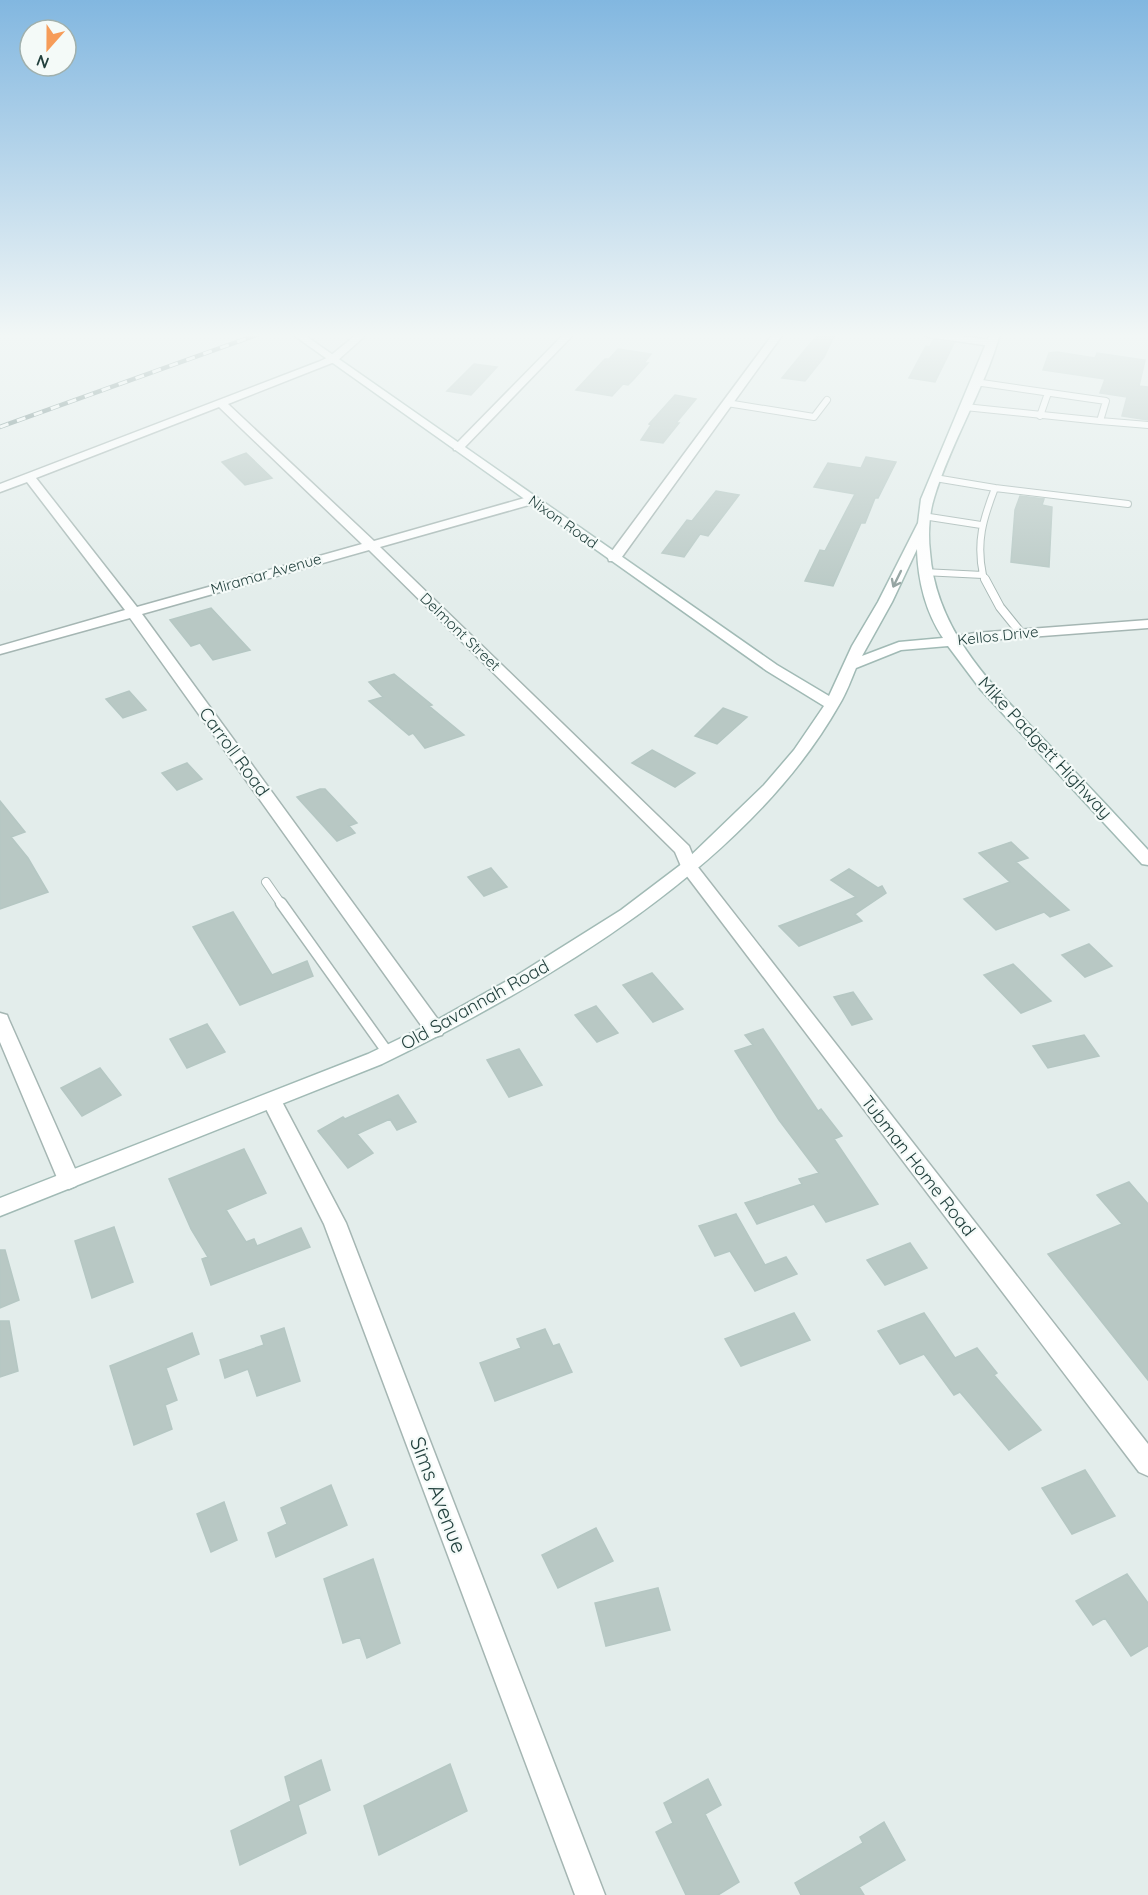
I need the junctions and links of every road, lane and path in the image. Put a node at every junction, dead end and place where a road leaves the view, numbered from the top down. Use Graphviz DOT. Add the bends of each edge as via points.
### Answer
graph roads {
  1 [pos="173,422"];
  2 [pos="241,422"];
  3 [pos="422,422"];
  4 [pos="483,422"];
  5 [pos="714,422"];
  6 [pos="959,422"];
  7 [pos="1117,422"];
  8 [pos="1148,425"];
  9 [pos="458,448"];
  10 [pos="29,477"];
  11 [pos="936,478"];
  12 [pos="0,488"];
  13 [pos="995,488"];
  14 [pos="532,500"];
  15 [pos="1128,504"];
  16 [pos="922,521"];
  17 [pos="981,525"];
  18 [pos="370,544"];
  19 [pos="614,558"];
  20 [pos="923,572"];
  21 [pos="983,575"];
  22 [pos="134,613"];
  23 [pos="1148,624"];
  24 [pos="1021,633"];
  25 [pos="952,641"];
  26 [pos="0,650"];
  27 [pos="851,665"];
  28 [pos="832,705"];
  29 [pos="1148,860"];
  30 [pos="689,867"];
  31 [pos="266,882"];
  32 [pos="0,1020"];
  33 [pos="435,1030"];
  34 [pos="388,1053"];
  35 [pos="272,1101"];
  36 [pos="69,1180"];
  37 [pos="0,1207"];
  38 [pos="1148,1464"];
  39 [pos="590,1895"];
  1 -- 10 [label="street"];
  2 -- 18 [label="street, Delmont Street"];
  3 -- 9 [label="street, Nixon Road"];
  4 -- 9 [label="street"];
  5 -- 19 [label="street"];
  6 -- 11 [label="street, Mike Padgett Highway"];
  7 -- 8 [label="lane"];
  9 -- 14 [label="street, Nixon Road"];
  10 -- 12 [label="street"];
  10 -- 22 [label="street, Carroll Road"];
  11 -- 13 [label="lane"];
  11 -- 16 [label="street, Mike Padgett Highway"];
  13 -- 15 [label="lane"];
  13 -- 17 [label="lane"];
  14 -- 18 [label="street, Miramar Avenue"];
  14 -- 19 [label="street, Nixon Road"];
  16 -- 17 [label="lane"];
  16 -- 20 [label="street, Mike Padgett Highway"];
  16 -- 27 [label="street, Old Savannah Road, one-way"];
  17 -- 21 [label="lane" via="976,551"];
  18 -- 22 [label="street, Miramar Avenue"];
  18 -- 30 [label="street, Delmont Street" via="683,850"];
  19 -- 28 [label="street, Nixon Road"];
  20 -- 21 [label="lane"];
  20 -- 25 [label="street, Mike Padgett Highway" via="938,616"];
  21 -- 24 [label="lane" via="1000,607"];
  22 -- 26 [label="street, Miramar Avenue"];
  22 -- 33 [label="street, Carroll Road"];
  23 -- 24 [label="street, Kellos Drive"];
  24 -- 25 [label="street, Kellos Drive"];
  25 -- 27 [label="street, Kellos Drive" via="898,646"];
  25 -- 29 [label="street, Mike Padgett Highway" via="986,689"];
  27 -- 28 [label="street, Old Savannah Road"];
  28 -- 30 [label="street, Old Savannah Road" via="770,788"];
  30 -- 33 [label="street, Old Savannah Road" via="570,952"];
  30 -- 38 [label="street, Tubman Home Road"];
  31 -- 34 [label="lane"];
  32 -- 36 [label="street"];
  33 -- 34 [label="street, Old Savannah Road"];
  34 -- 35 [label="street, Old Savannah Road"];
  35 -- 36 [label="street, Old Savannah Road"];
  35 -- 39 [label="street, Sims Avenue" via="335,1223"];
  36 -- 37 [label="street, Old Savannah Road"];
}
